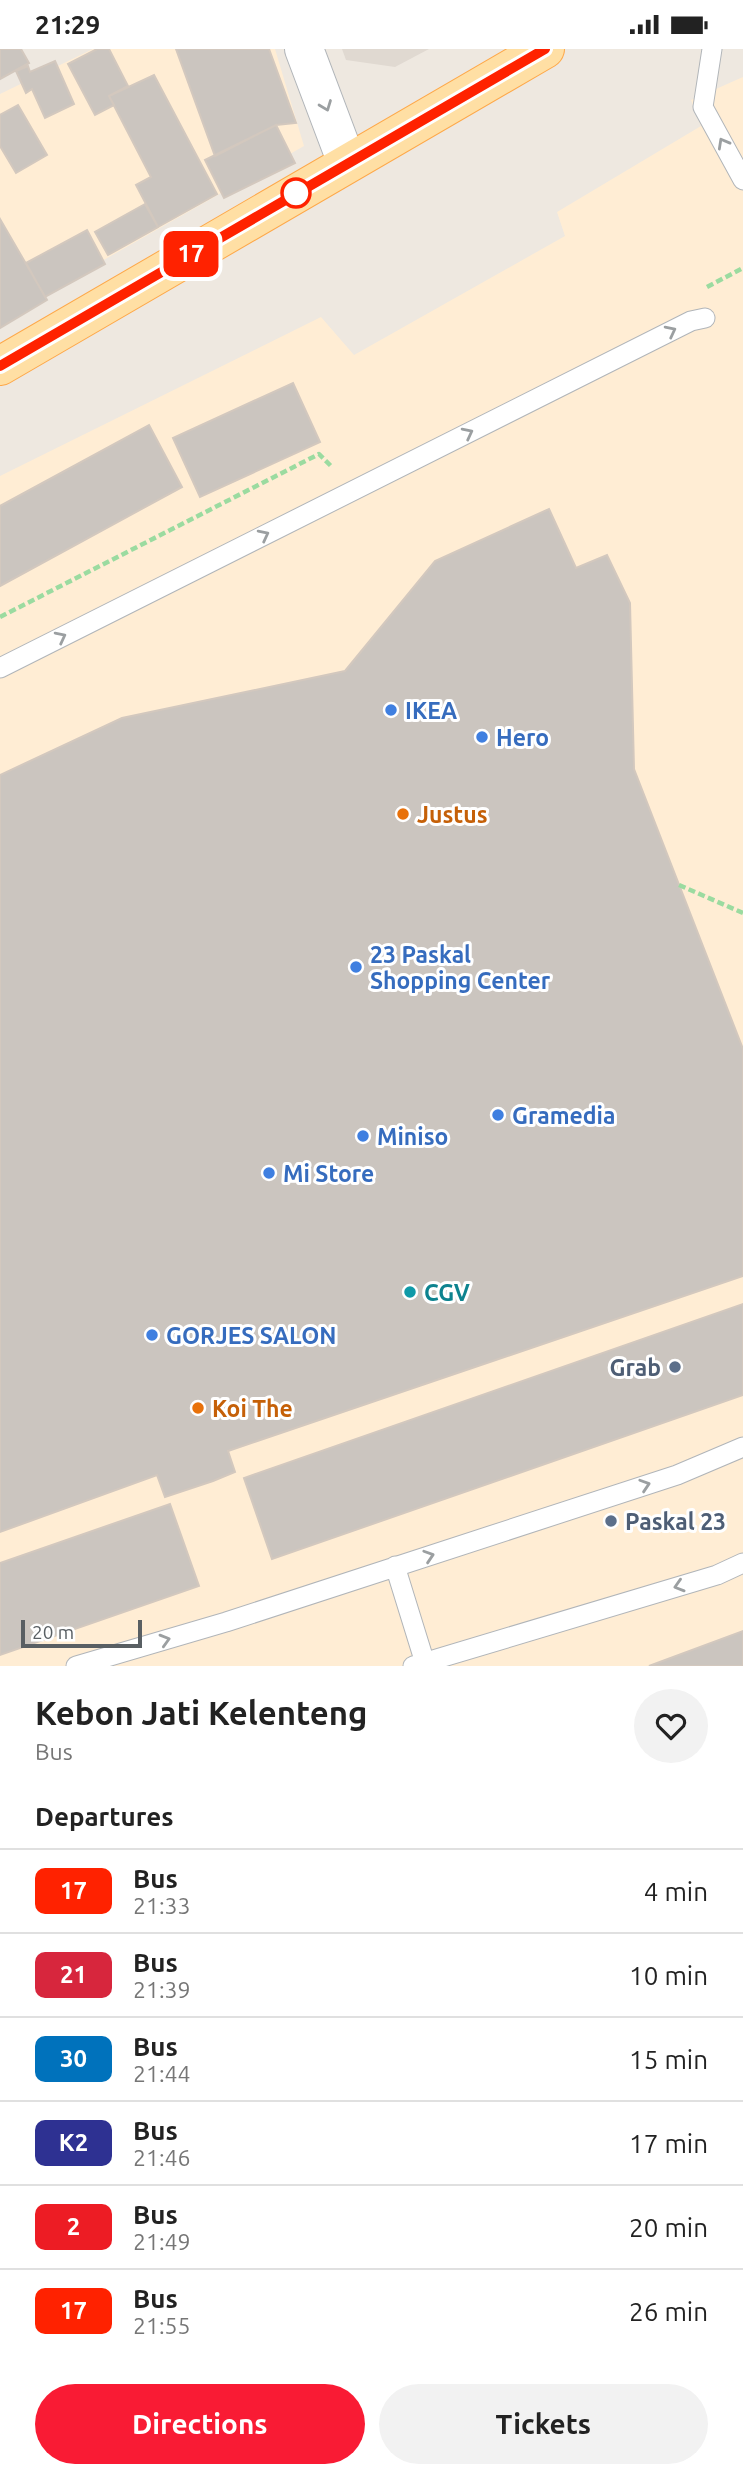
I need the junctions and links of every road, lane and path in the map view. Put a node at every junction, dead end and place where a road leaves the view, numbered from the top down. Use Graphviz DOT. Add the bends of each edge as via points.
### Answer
graph roads {
  1 [pos="305,49"];
  2 [pos="545,49"];
  3 [pos="712,49"];
  4 [pos="347,163"];
  5 [pos="743,180"];
  6 [pos="705,318"];
  7 [pos="0,366"];
  8 [pos="0,668"];
  9 [pos="679,885"];
  10 [pos="743,913"];
  11 [pos="743,1447"];
  12 [pos="743,1563"];
  13 [pos="395,1566"];
  14 [pos="419,1664"];
  15 [pos="76,1666"];
  1 -- 4 [label="street, one-way"];
  2 -- 4 [label="main road"];
  5 -- 3 [label="lane, one-way" via="703,107"];
  4 -- 7 [label="main road"];
  8 -- 6 [label="lane, one-way" via="691,321"];
  9 -- 10 [label="path"];
  13 -- 11 [label="lane, one-way" via="677,1475"];
  12 -- 14 [label="lane, one-way"];
  13 -- 14 [label="lane"];
  15 -- 13 [label="lane, one-way"];
}
